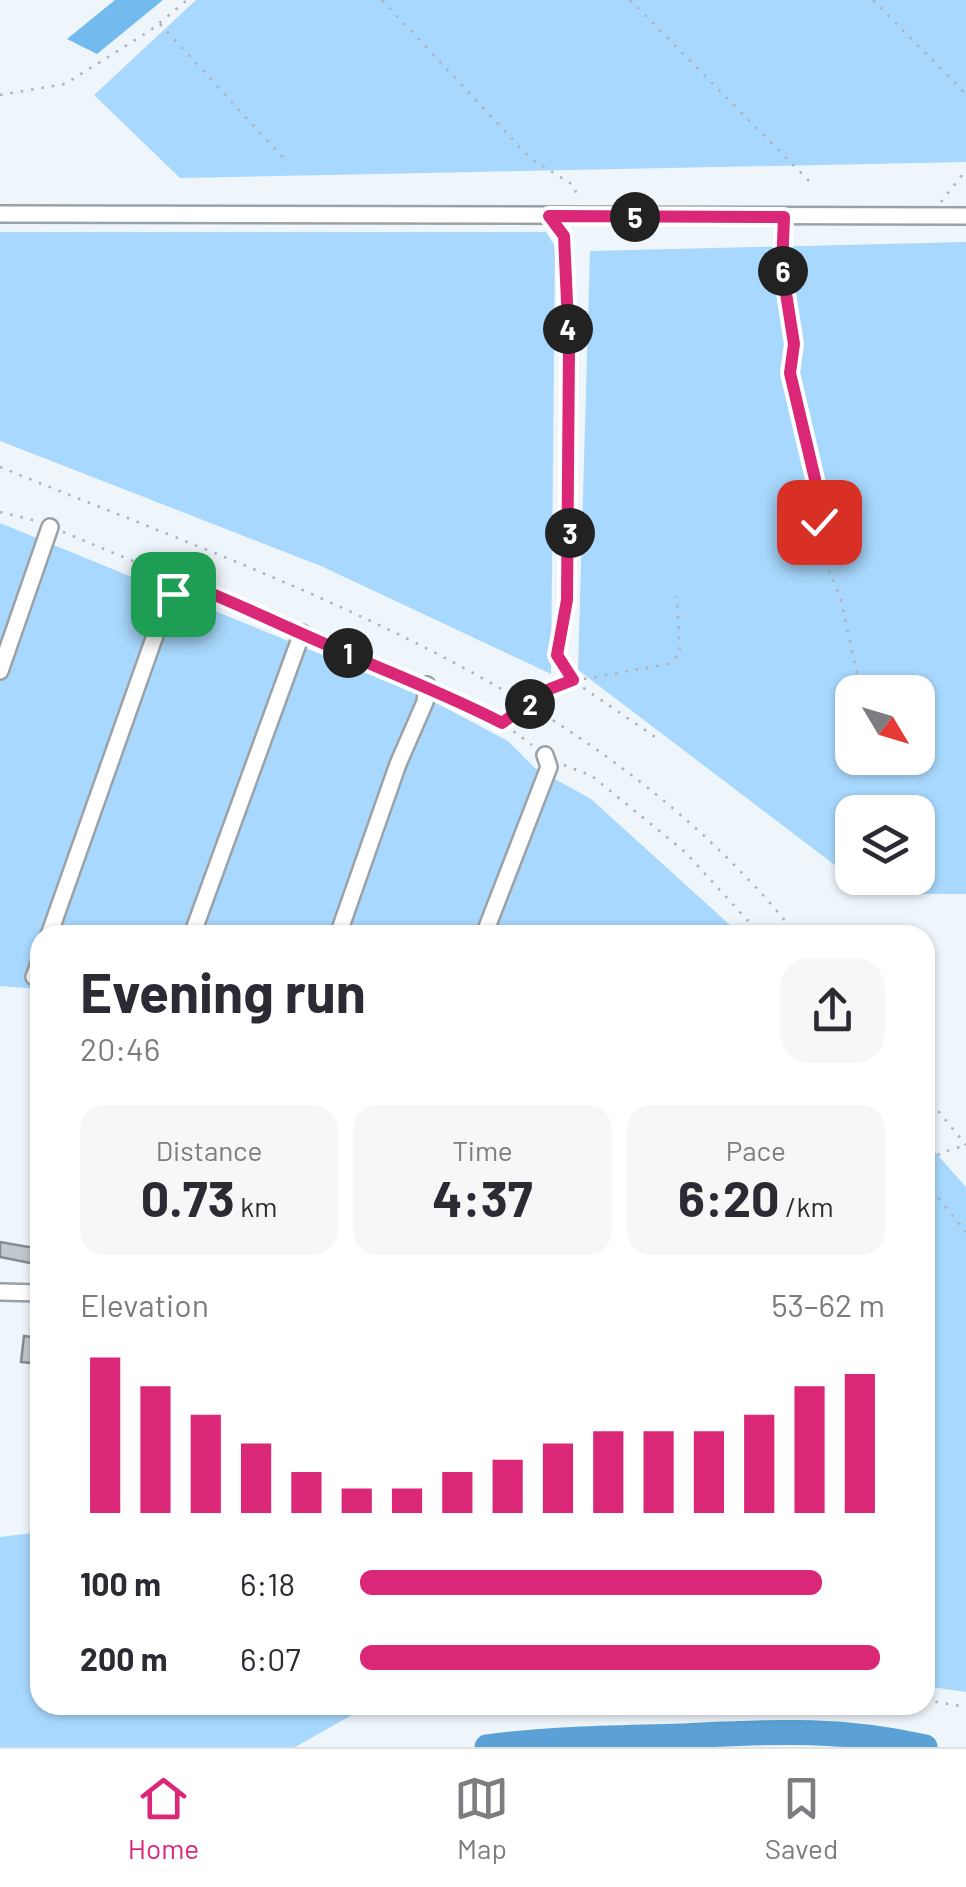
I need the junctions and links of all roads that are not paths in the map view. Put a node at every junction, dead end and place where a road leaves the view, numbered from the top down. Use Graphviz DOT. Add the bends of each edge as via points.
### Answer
graph roads {
  1 [pos="0,214"];
  2 [pos="966,216"];
  3 [pos="50,527"];
  4 [pos="175,579"];
  5 [pos="302,633"];
  6 [pos="0,671"];
  7 [pos="427,685"];
  8 [pos="545,754"];
  9 [pos="54,925"];
  10 [pos="196,925"];
  11 [pos="342,925"];
  12 [pos="488,925"];
  13 [pos="0,1292"];
  14 [pos="30,1293"];
  1 -- 2 [label="street"];
  3 -- 6 [label="street"];
  4 -- 9 [label="street"];
  5 -- 10 [label="street"];
  7 -- 11 [label="street"];
  8 -- 12 [label="street" via="549,767"];
  13 -- 14 [label="street"];
}
